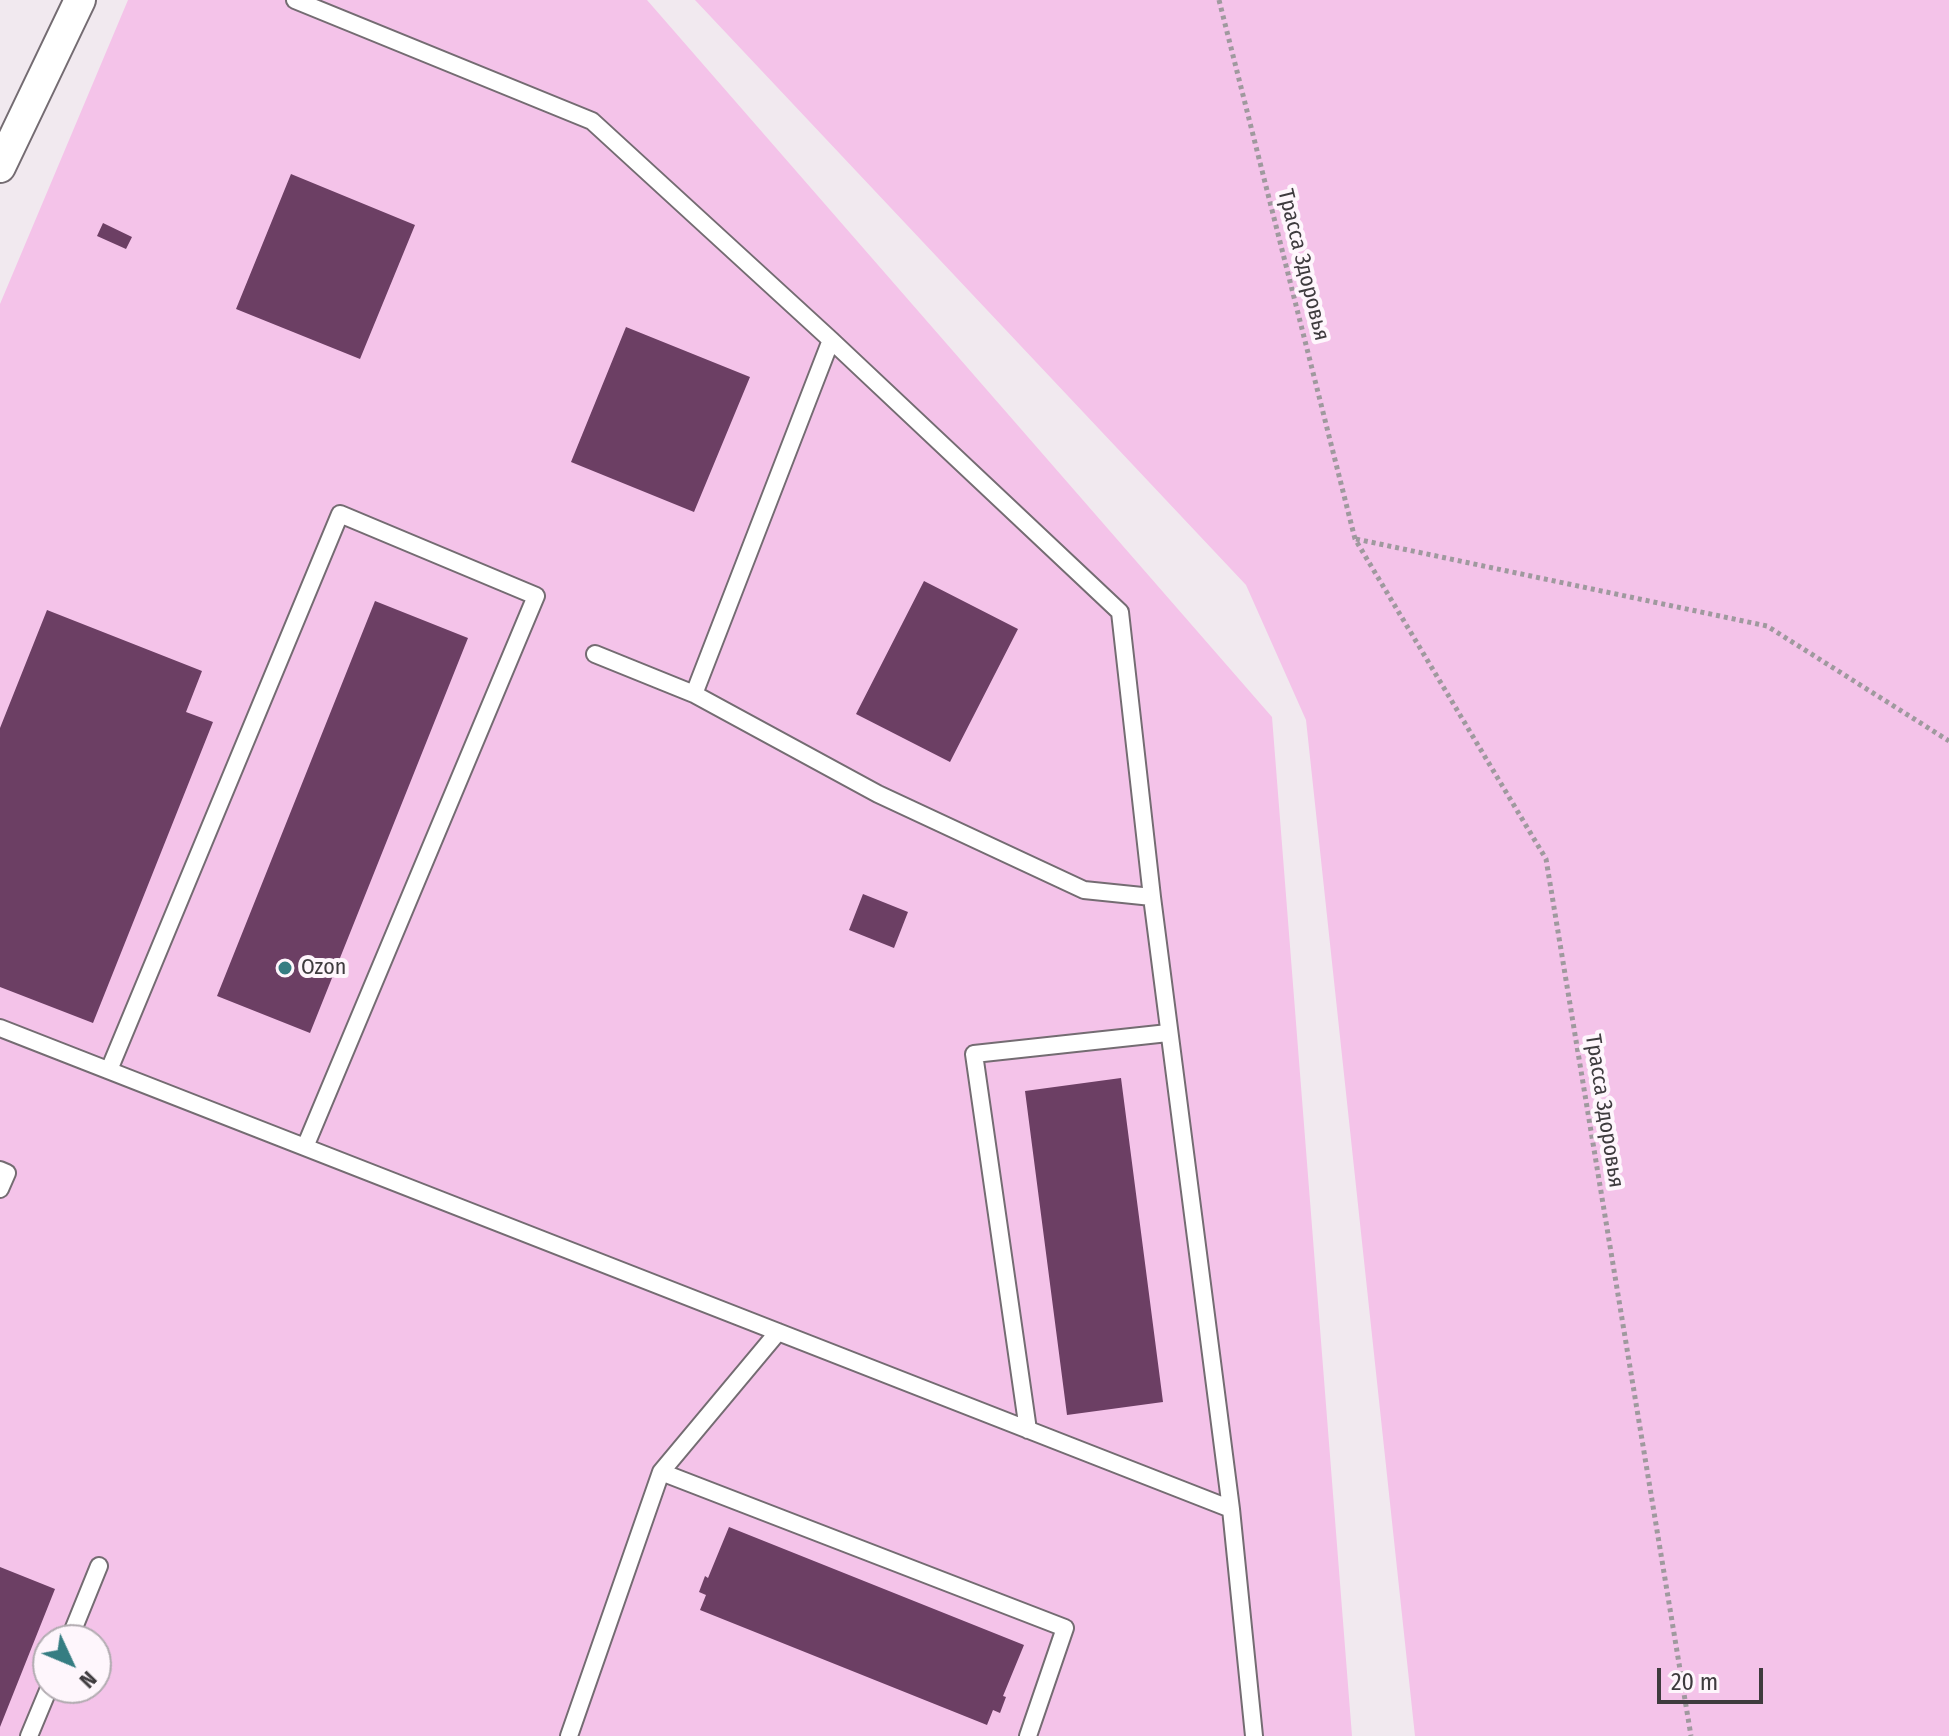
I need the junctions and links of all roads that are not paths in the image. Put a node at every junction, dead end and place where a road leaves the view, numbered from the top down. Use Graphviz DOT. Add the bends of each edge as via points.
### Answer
graph roads {
  1 [pos="80,0"];
  2 [pos="295,0"];
  3 [pos="0,167"];
  4 [pos="831,340"];
  5 [pos="595,654"];
  6 [pos="694,694"];
  7 [pos="1152,897"];
  8 [pos="0,1028"];
  9 [pos="1168,1033"];
  10 [pos="109,1070"];
  11 [pos="305,1147"];
  12 [pos="0,1170"];
  13 [pos="0,1189"];
  14 [pos="778,1332"];
  15 [pos="1028,1430"];
  16 [pos="661,1472"];
  17 [pos="1231,1509"];
  18 [pos="99,1566"];
  19 [pos="75,1624"];
  20 [pos="42,1704"];
  21 [pos="29,1736"];
  22 [pos="569,1736"];
  23 [pos="1028,1736"];
  24 [pos="1254,1736"];
  1 -- 3 [label="street"];
  2 -- 4 [label="lane" via="592,121"];
  4 -- 6 [label="lane"];
  4 -- 7 [label="lane" via="1120,612"];
  5 -- 6 [label="lane"];
  6 -- 7 [label="lane" via="878,794 1084,890"];
  7 -- 9 [label="lane"];
  8 -- 10 [label="lane"];
  9 -- 15 [label="lane" via="974,1054"];
  9 -- 17 [label="lane"];
  10 -- 11 [label="lane"];
  10 -- 11 [label="lane" via="340,514 536,596"];
  11 -- 14 [label="lane"];
  12 -- 13 [label="lane" via="7,1173"];
  14 -- 15 [label="lane"];
  14 -- 16 [label="lane"];
  15 -- 17 [label="lane"];
  16 -- 22 [label="lane"];
  16 -- 23 [label="lane" via="1065,1628"];
  17 -- 24 [label="lane"];
  18 -- 19 [label="lane"];
  20 -- 21 [label="lane"];
}
